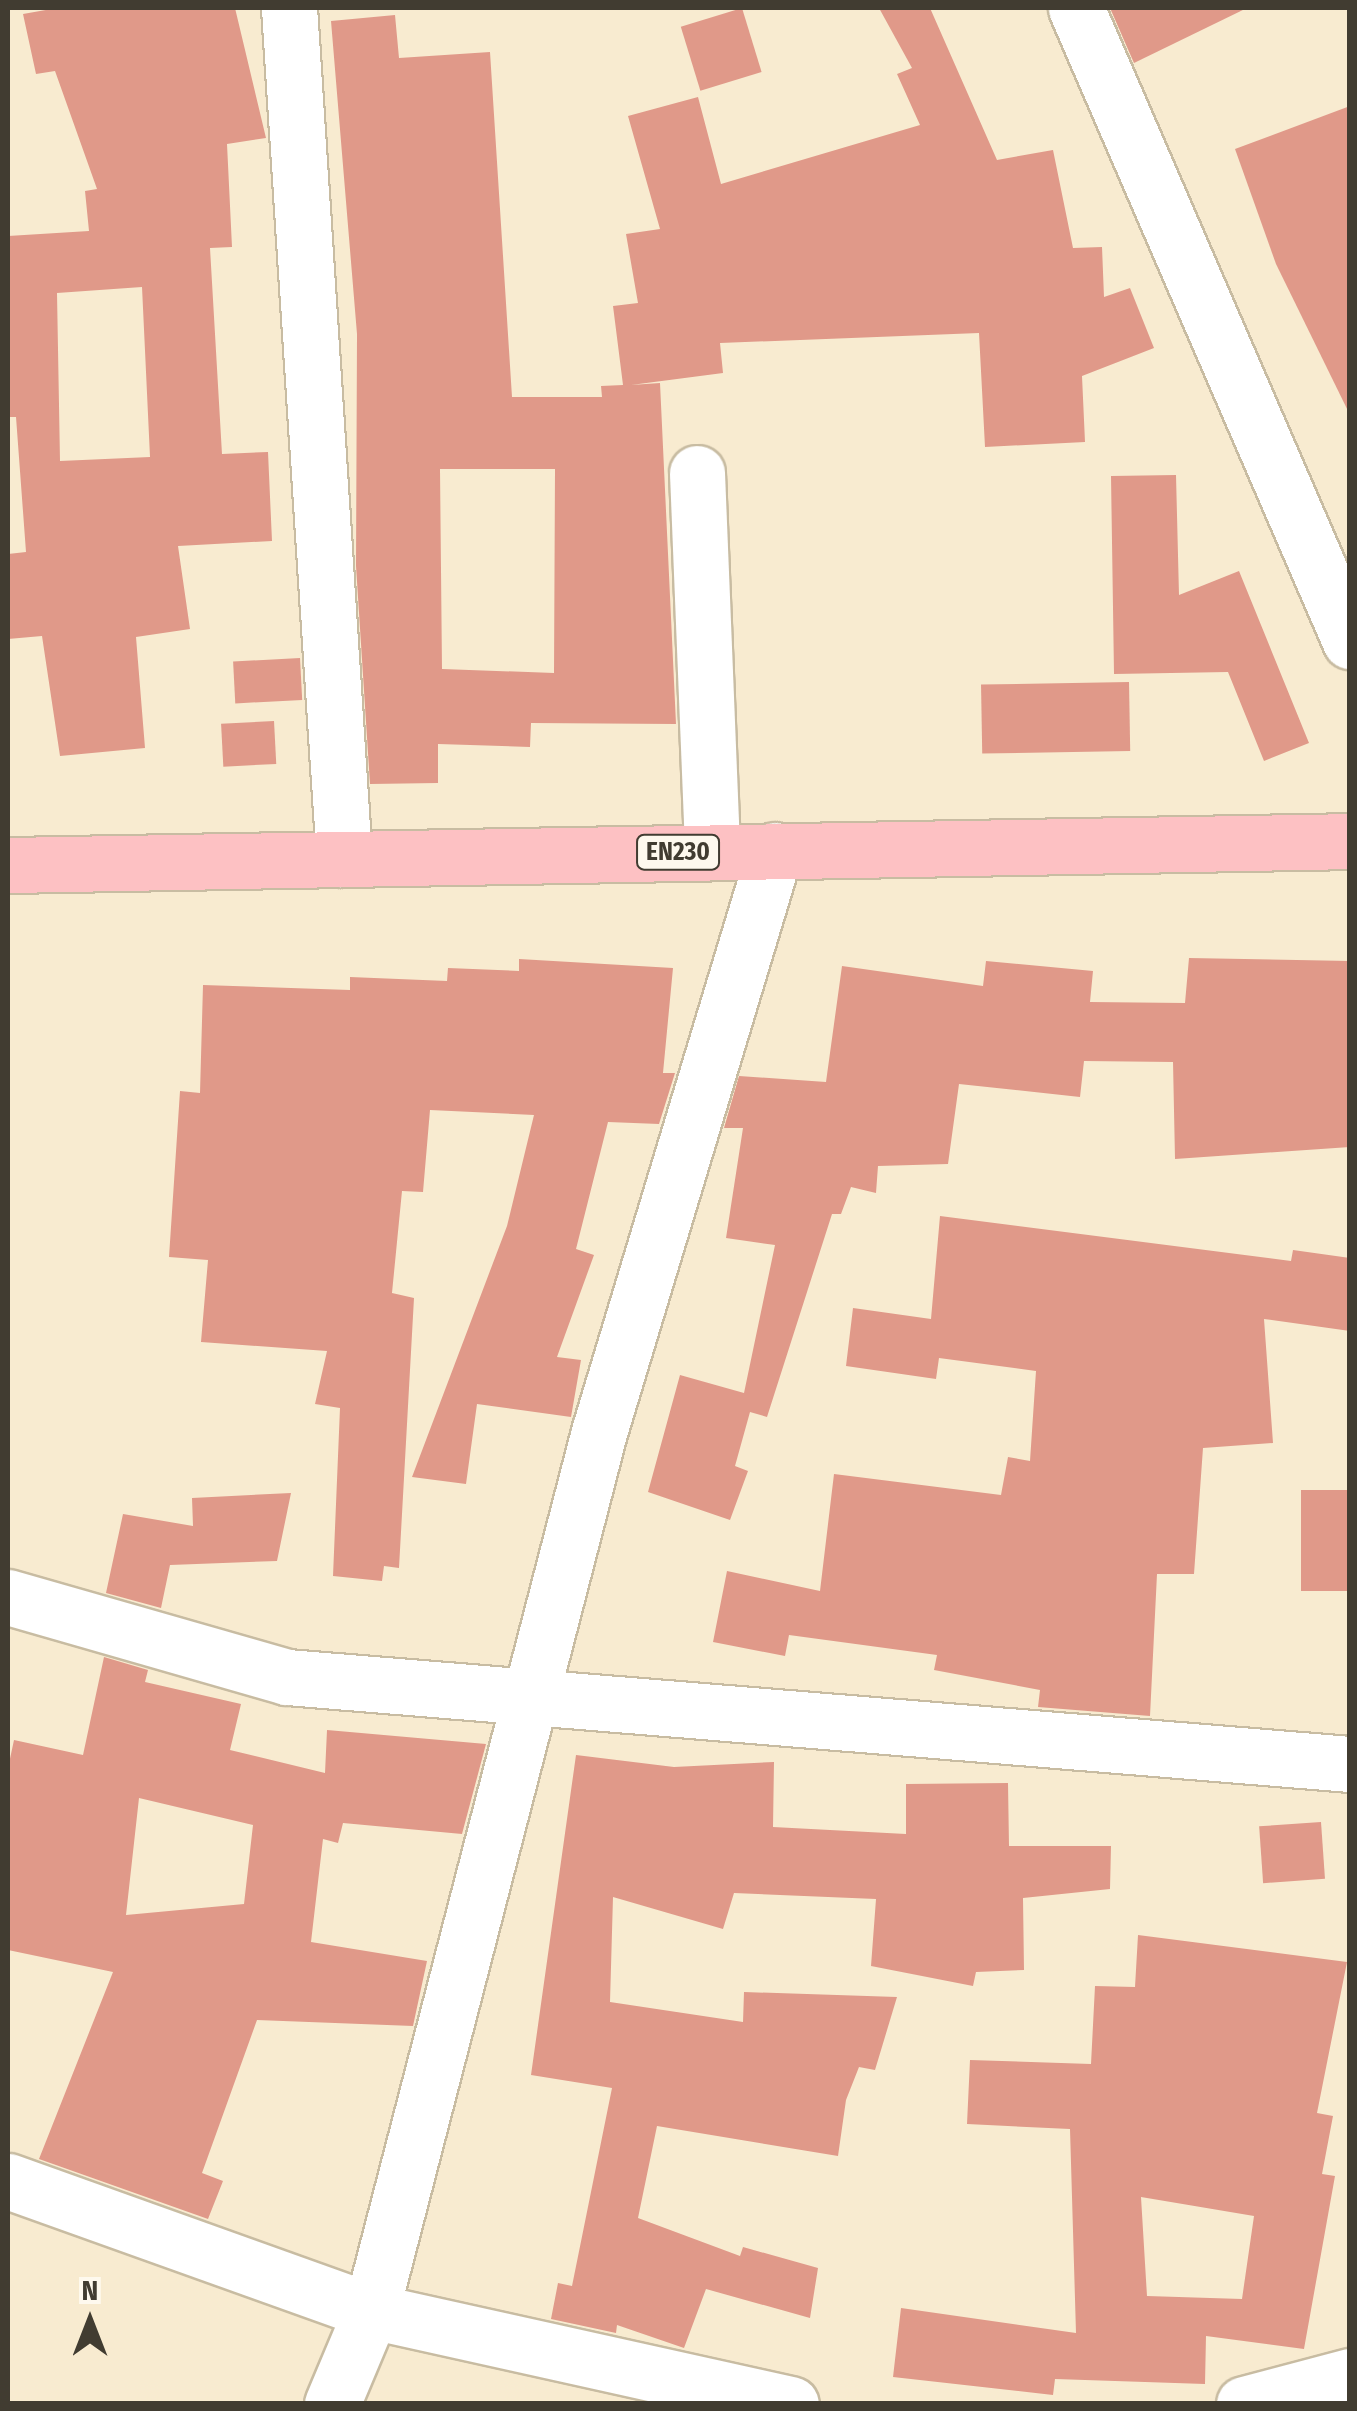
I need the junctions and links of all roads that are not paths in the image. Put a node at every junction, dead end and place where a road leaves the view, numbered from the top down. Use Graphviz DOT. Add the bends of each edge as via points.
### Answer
graph roads {
  1 [pos="289,8"];
  2 [pos="1076,8"];
  3 [pos="697,473"];
  4 [pos="1350,641"];
  5 [pos="1350,841"];
  6 [pos="775,850"];
  7 [pos="712,851"];
  8 [pos="344,859"];
  9 [pos="8,865"];
  10 [pos="8,1597"];
  11 [pos="529,1696"];
  12 [pos="1350,1764"];
  13 [pos="8,2181"];
  14 [pos="371,2310"];
  15 [pos="1350,2376"];
  16 [pos="332,2404"];
  17 [pos="791,2404"];
  18 [pos="1244,2404"];
  1 -- 8 [label="street"];
  2 -- 4 [label="street"];
  3 -- 7 [label="street"];
  5 -- 6 [label="main road, EN230"];
  6 -- 7 [label="main road, EN230"];
  6 -- 11 [label="street"];
  7 -- 8 [label="main road, EN230"];
  8 -- 9 [label="main road, EN230"];
  10 -- 11 [label="street" via="287,1677"];
  11 -- 12 [label="street"];
  11 -- 14 [label="street"];
  13 -- 14 [label="street"];
  14 -- 16 [label="street"];
  14 -- 17 [label="street"];
  15 -- 18 [label="street"];
}
